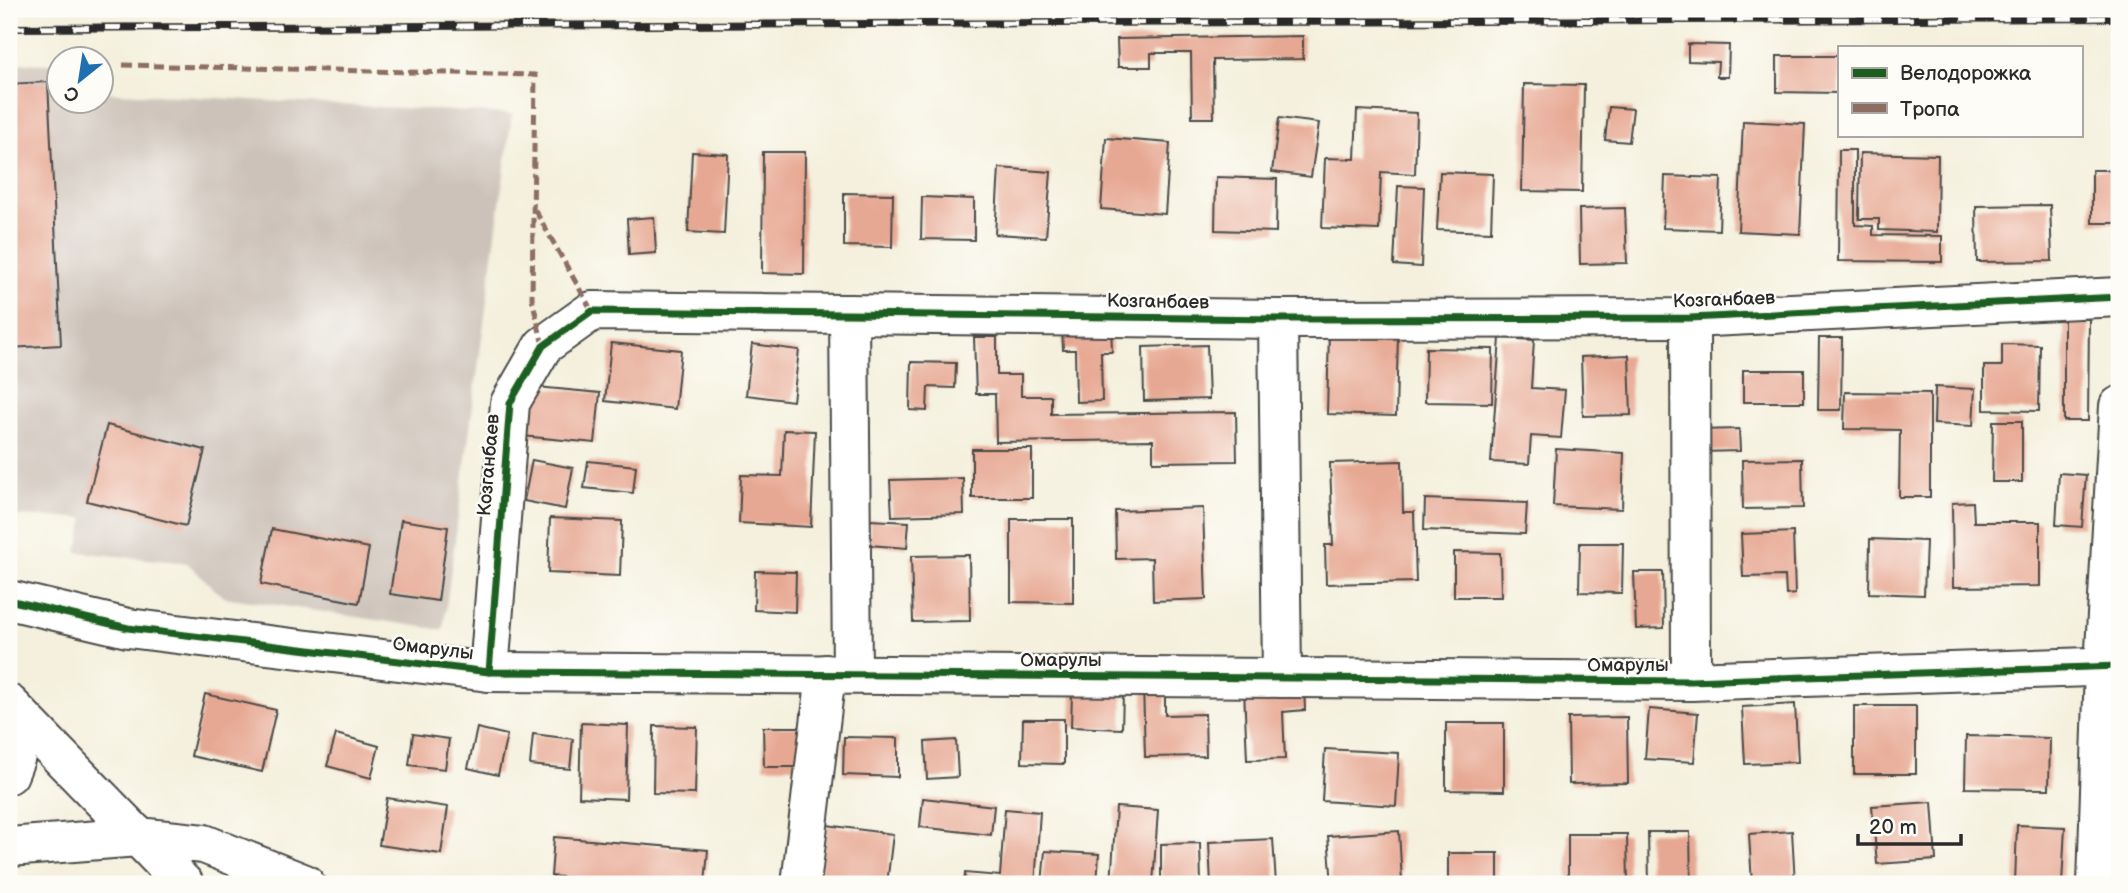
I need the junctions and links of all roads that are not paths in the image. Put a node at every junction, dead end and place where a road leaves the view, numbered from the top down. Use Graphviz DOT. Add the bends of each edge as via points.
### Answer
graph roads {
  1 [pos="2119,297"];
  2 [pos="849,314"];
  3 [pos="1690,318"];
  4 [pos="1278,319"];
  5 [pos="2119,406"];
  6 [pos="9,600"];
  7 [pos="2111,667"];
  8 [pos="489,671"];
  9 [pos="839,674"];
  10 [pos="1282,678"];
  11 [pos="1691,681"];
  12 [pos="9,704"];
  13 [pos="9,715"];
  14 [pos="9,774"];
  15 [pos="138,837"];
  16 [pos="9,847"];
  17 [pos="184,884"];
  18 [pos="305,884"];
  19 [pos="801,884"];
  20 [pos="2097,884"];
  1 -- 3 [label="street, Козганбаев"];
  2 -- 4 [label="street, Козганбаев"];
  2 -- 8 [label="street, Козганбаев" via="592,311 543,346 510,403"];
  2 -- 9 [label="street"];
  3 -- 4 [label="street, Козганбаев"];
  3 -- 11 [label="street"];
  4 -- 10 [label="street"];
  5 -- 7 [label="street"];
  6 -- 8 [label="street, Омарулы" via="128,628"];
  7 -- 11 [label="street, Омарулы"];
  7 -- 20 [label="street"];
  8 -- 9 [label="street, Омарулы"];
  9 -- 10 [label="street, Омарулы"];
  9 -- 19 [label="street"];
  10 -- 11 [label="street, Омарулы"];
  12 -- 15 [label="street"];
  13 -- 14 [label="street" via="16,756"];
  15 -- 16 [label="street"];
  15 -- 17 [label="street"];
  15 -- 18 [label="street" via="204,844"];
}
